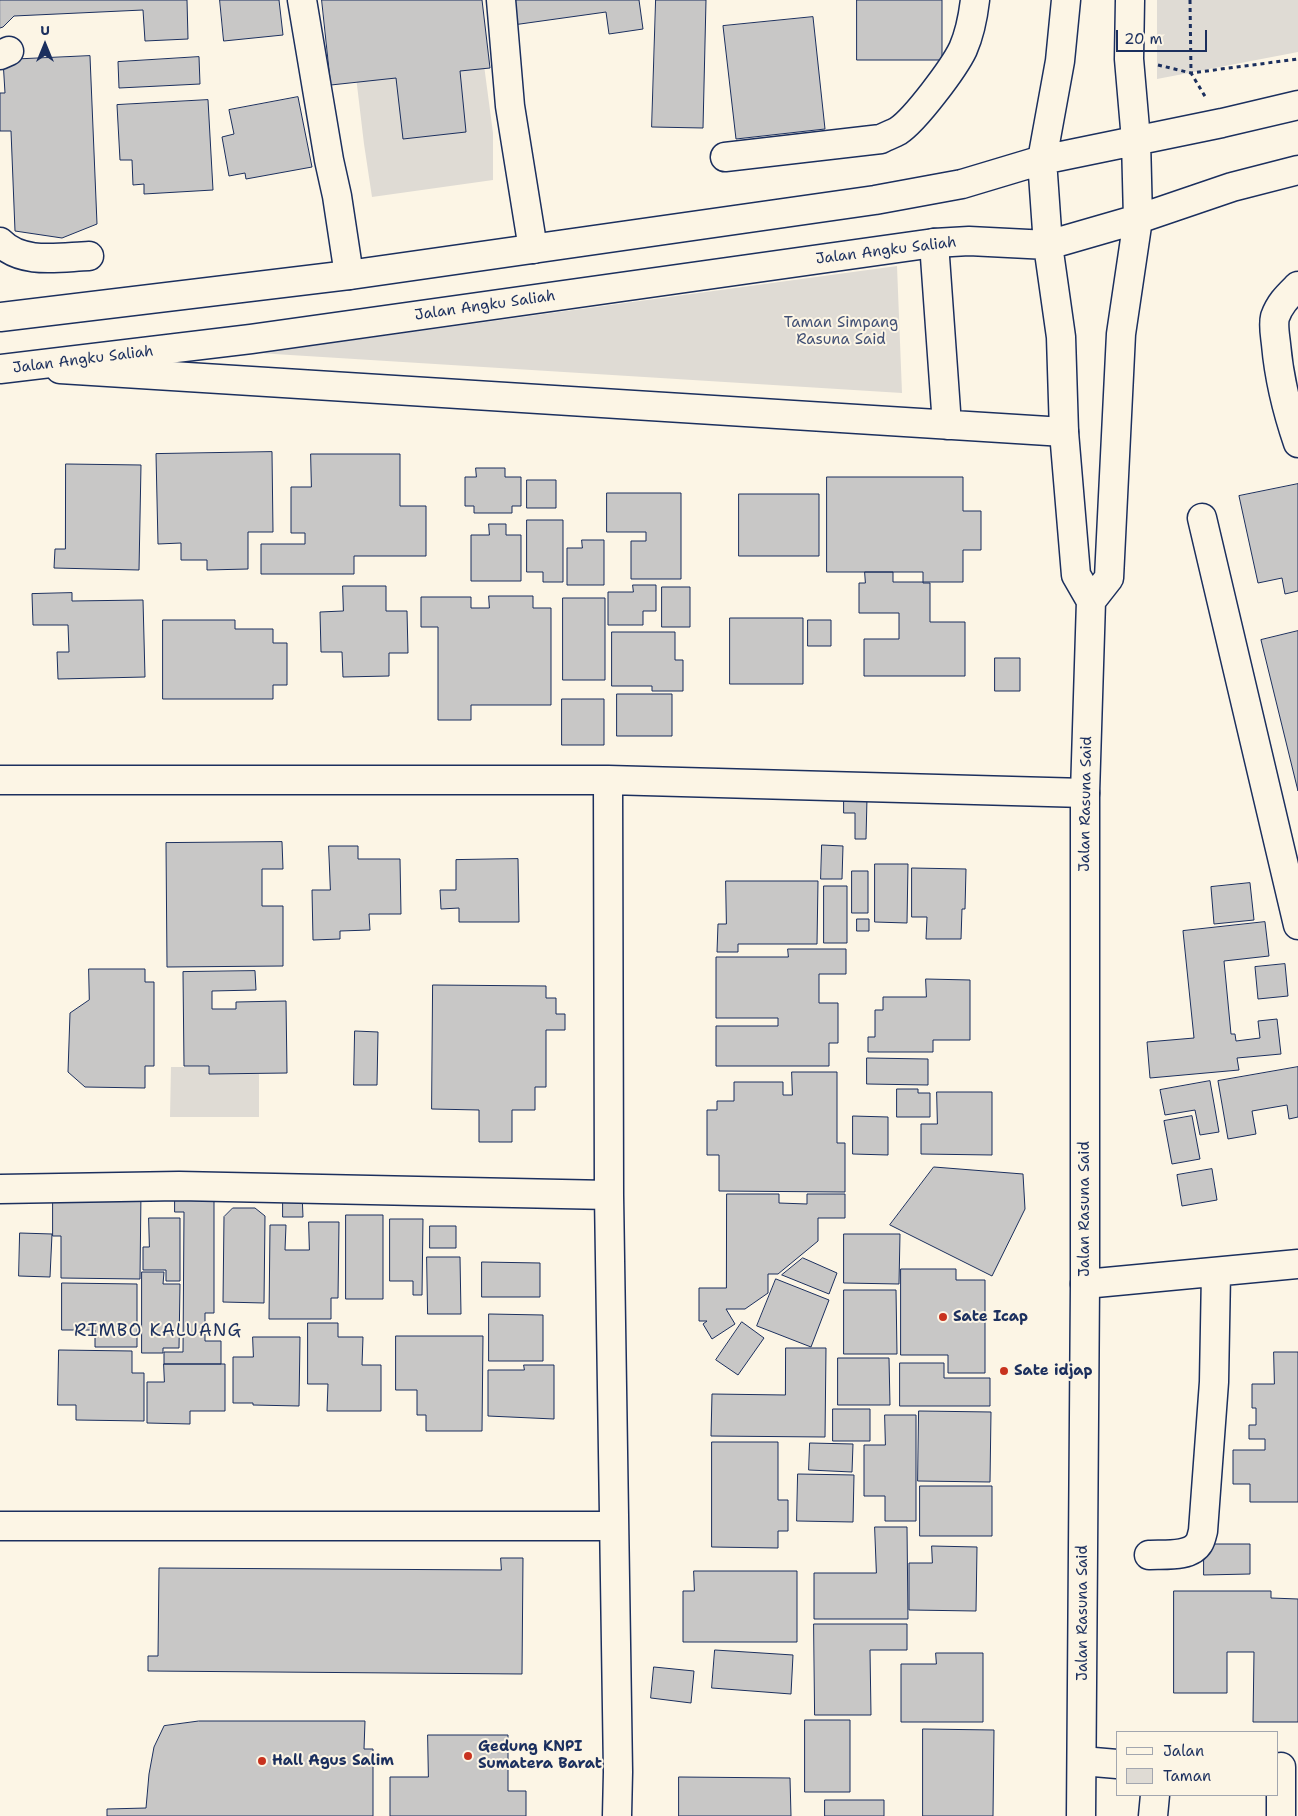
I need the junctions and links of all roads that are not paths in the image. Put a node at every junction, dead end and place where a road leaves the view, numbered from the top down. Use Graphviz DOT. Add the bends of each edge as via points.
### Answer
graph roads {
  1 [pos="302,0"];
  2 [pos="501,0"];
  3 [pos="975,0"];
  4 [pos="1066,0"];
  5 [pos="1130,0"];
  6 [pos="1298,104"];
  7 [pos="1136,140"];
  8 [pos="725,157"];
  9 [pos="1042,160"];
  10 [pos="1298,170"];
  11 [pos="1138,219"];
  12 [pos="0,242"];
  13 [pos="934,243"];
  14 [pos="1048,246"];
  15 [pos="533,250"];
  16 [pos="89,256"];
  17 [pos="349,275"];
  18 [pos="1297,287"];
  19 [pos="0,317"];
  20 [pos="29,367"];
  21 [pos="0,370"];
  22 [pos="948,425"];
  23 [pos="1064,432"];
  24 [pos="1298,443"];
  25 [pos="1202,518"];
  26 [pos="1091,601"];
  27 [pos="0,780"];
  28 [pos="608,780"];
  29 [pos="1085,792"];
  30 [pos="1298,925"];
  31 [pos="0,1189"];
  32 [pos="609,1195"];
  33 [pos="1298,1264"];
  34 [pos="1216,1272"];
  35 [pos="1085,1284"];
  36 [pos="0,1526"];
  37 [pos="613,1526"];
  38 [pos="1149,1555"];
  39 [pos="1082,1761"];
  40 [pos="1116,1764"];
  41 [pos="1285,1767"];
  42 [pos="1155,1796"];
  43 [pos="617,1816"];
  44 [pos="1081,1816"];
  45 [pos="1153,1816"];
  46 [pos="1281,1816"];
  1 -- 17 [label="main road"];
  2 -- 15 [label="main road" via="510,106"];
  3 -- 8 [label="main road" via="963,50 914,116 899,130 880,139"];
  4 -- 9 [label="main road" via="1060,61"];
  5 -- 7 [label="main road" via="1129,59"];
  6 -- 7 [label="main road"];
  7 -- 9 [label="main road"];
  7 -- 11 [label="main road"];
  9 -- 14 [label="main road"];
  9 -- 15 [label="main road" via="962,184 875,200"];
  10 -- 11 [label="main road" via="1232,186"];
  11 -- 14 [label="main road"];
  11 -- 26 [label="main road" via="1121,334 1109,578"];
  12 -- 16 [label="main road" via="7,249 35,258"];
  13 -- 14 [label="main road, Jalan Angku Saliah" via="969,241"];
  13 -- 20 [label="main road, Jalan Angku Saliah"];
  13 -- 22 [label="main road"];
  14 -- 23 [label="main road" via="1061,337"];
  15 -- 17 [label="main road"];
  17 -- 19 [label="main road"];
  18 -- 24 [label="main road" via="1281,304 1274,329 1283,391"];
  20 -- 21 [label="main road, Jalan Angku Saliah"];
  20 -- 22 [label="main road"];
  22 -- 23 [label="main road"];
  23 -- 26 [label="main road" via="1076,575"];
  25 -- 30 [label="main road"];
  26 -- 29 [label="main road, Jalan Rasuna Said"];
  27 -- 28 [label="main road"];
  28 -- 29 [label="main road"];
  28 -- 32 [label="main road"];
  29 -- 35 [label="main road, Jalan Rasuna Said"];
  31 -- 32 [label="main road" via="179,1186"];
  32 -- 37 [label="main road"];
  33 -- 34 [label="main road"];
  34 -- 35 [label="main road"];
  34 -- 38 [label="main road" via="1214,1382 1203,1532 1198,1544 1183,1554"];
  35 -- 39 [label="main road, Jalan Rasuna Said"];
  36 -- 37 [label="main road"];
  37 -- 43 [label="main road"];
  39 -- 40 [label="main road"];
  39 -- 44 [label="main road, Jalan Rasuna Said"];
  41 -- 46 [label="main road"];
  42 -- 45 [label="main road"];
}
